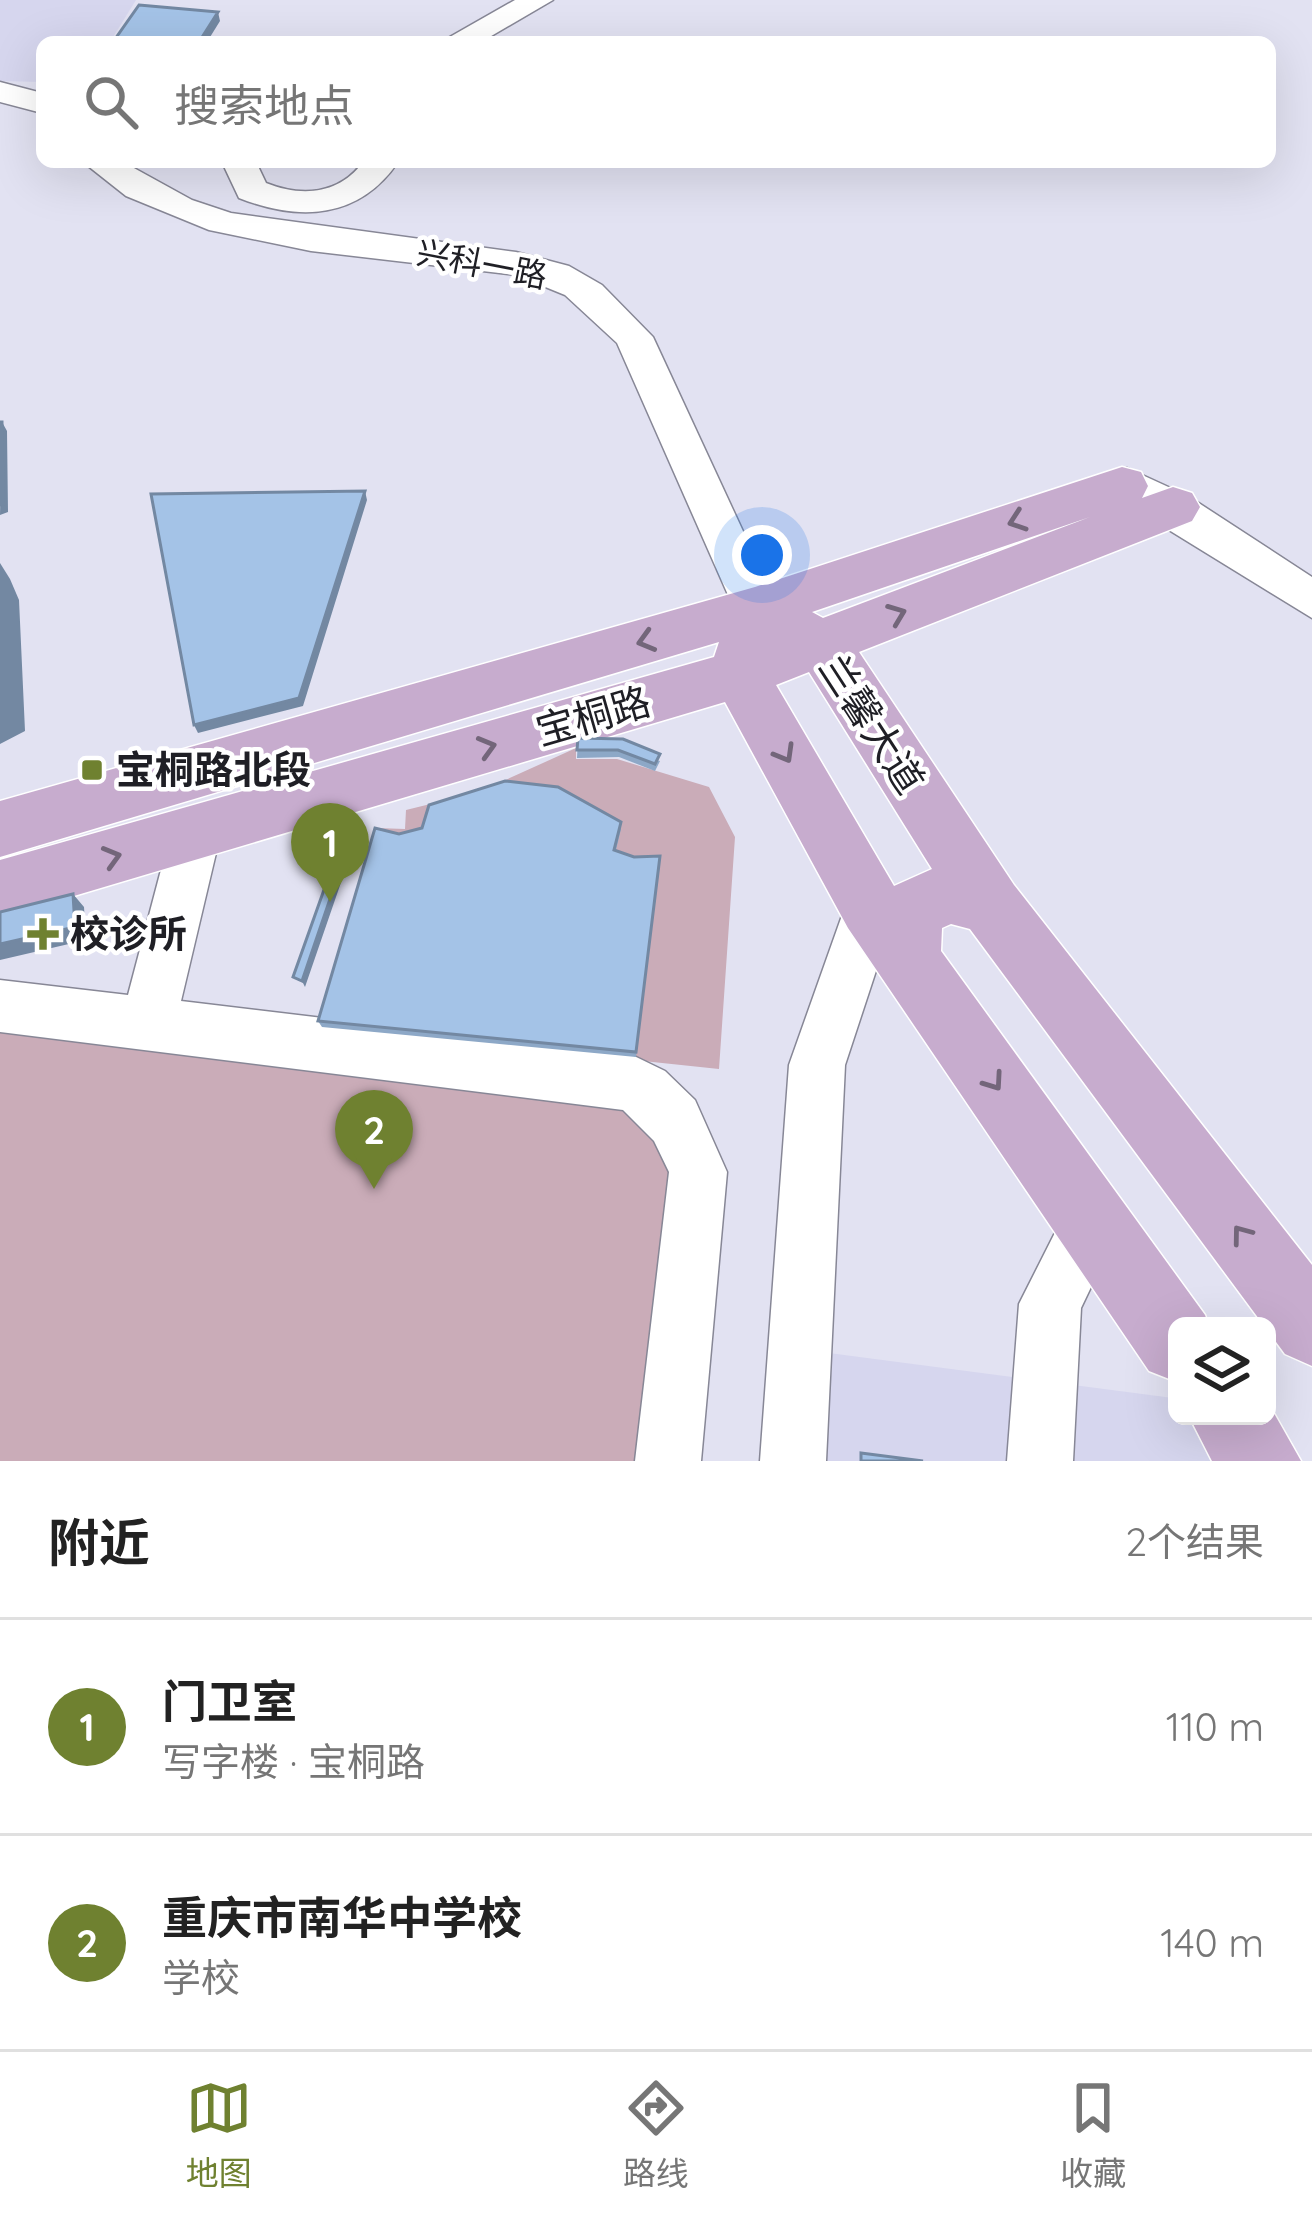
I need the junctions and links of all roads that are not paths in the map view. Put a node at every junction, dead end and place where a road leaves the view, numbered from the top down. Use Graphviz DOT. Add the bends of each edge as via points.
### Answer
graph roads {
  1 [pos="538,0"];
  2 [pos="469,36"];
  3 [pos="0,92"];
  4 [pos="36,102"];
  5 [pos="110,168"];
  6 [pos="242,168"];
  7 [pos="375,168"];
  8 [pos="1150,495"];
  9 [pos="1312,600"];
  10 [pos="756,609"];
  11 [pos="822,644"];
  12 [pos="739,674"];
  13 [pos="0,829"];
  14 [pos="196,832"];
  15 [pos="0,890"];
  16 [pos="991,905"];
  17 [pos="889,933"];
  18 [pos="0,1006"];
  19 [pos="147,1024"];
  20 [pos="1092,1222"];
  21 [pos="1312,1327"];
  22 [pos="1168,1330"];
  23 [pos="1234,1425"];
  24 [pos="668,1461"];
  25 [pos="793,1461"];
  26 [pos="1040,1461"];
  27 [pos="1260,1461"];
  1 -- 2 [label="street"];
  3 -- 4 [label="street"];
  5 -- 10 [label="street, 兴科一路" via="141,193 197,218 506,261 558,275 601,302 634,338"];
  6 -- 7 [label="street" via="251,190 297,203 350,195"];
  8 -- 9 [label="street"];
  8 -- 10 [label="main road, 宝桐路, one-way"];
  11 -- 8 [label="main road, 宝桐路, one-way"];
  10 -- 11 [label="main road, 兰馨大道"];
  10 -- 12 [label="main road"];
  10 -- 13 [label="main road, 宝桐路, one-way"];
  11 -- 12 [label="main road, 宝桐路"];
  11 -- 16 [label="main road, 兰馨大道"];
  14 -- 12 [label="main road, 宝桐路, one-way"];
  12 -- 17 [label="main road, one-way"];
  15 -- 14 [label="main road, 宝桐路, one-way"];
  14 -- 19 [label="street"];
  16 -- 17 [label="main road" via="946,893"];
  21 -- 16 [label="main road, 兰馨大道, one-way"];
  17 -- 20 [label="main road, one-way"];
  17 -- 25 [label="street" via="817,1065"];
  18 -- 19 [label="street"];
  19 -- 24 [label="street" via="632,1083 662,1100 698,1172"];
  20 -- 22 [label="main road"];
  20 -- 26 [label="street" via="1050,1304"];
  23 -- 27 [label="main road"];
}
